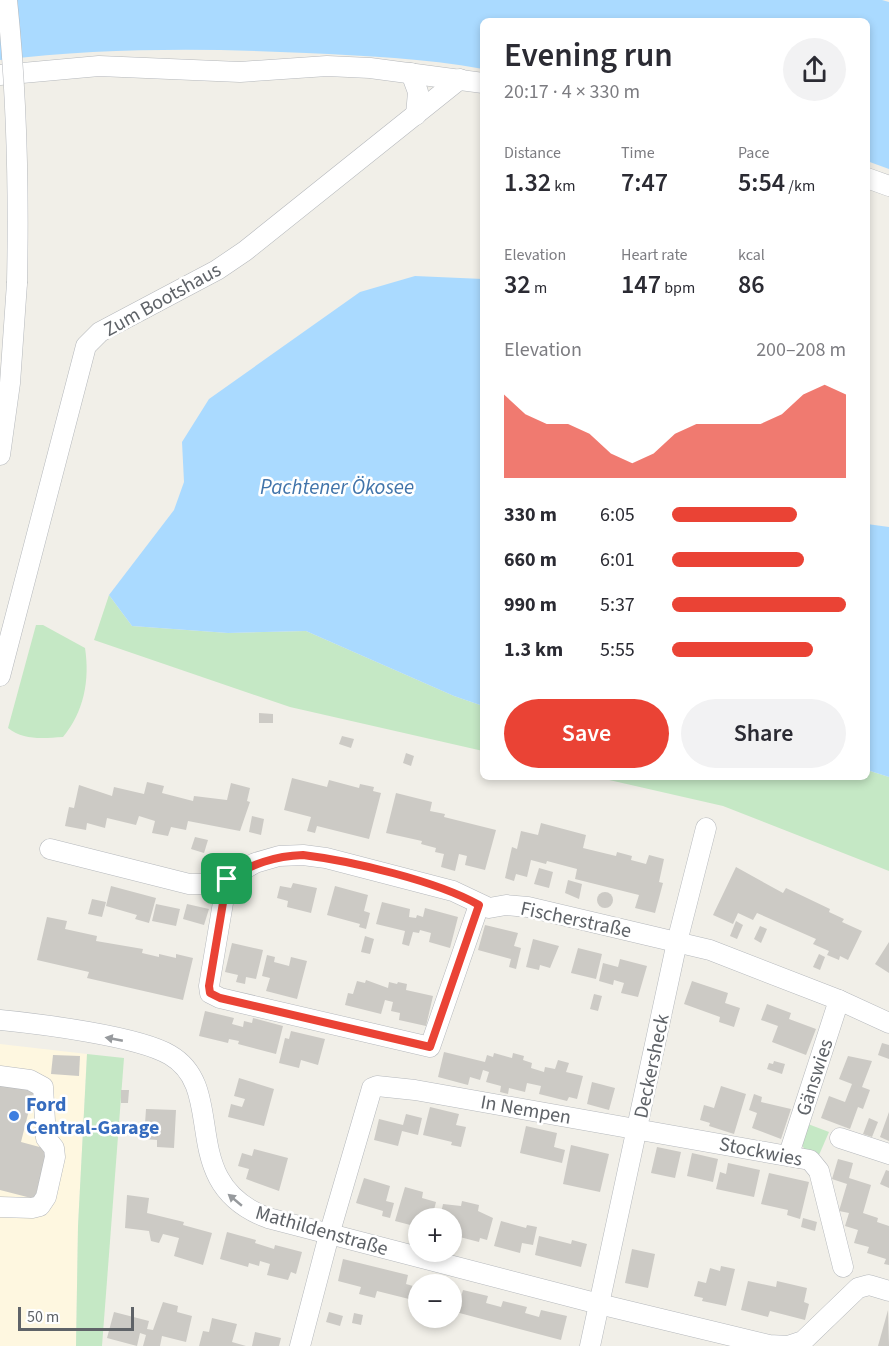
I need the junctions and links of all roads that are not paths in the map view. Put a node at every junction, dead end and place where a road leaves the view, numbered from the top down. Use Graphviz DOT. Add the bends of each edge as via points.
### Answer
graph roads {
  1 [pos="7,0"];
  2 [pos="411,74"];
  3 [pos="0,75"];
  4 [pos="460,79"];
  5 [pos="480,82"];
  6 [pos="416,115"];
  7 [pos="870,179"];
  8 [pos="889,186"];
  9 [pos="0,455"];
  10 [pos="0,676"];
  11 [pos="706,828"];
  12 [pos="50,849"];
  13 [pos="227,879"];
  14 [pos="479,905"];
  15 [pos="677,942"];
  16 [pos="839,1000"];
  17 [pos="0,1020"];
  18 [pos="889,1023"];
  19 [pos="0,1076"];
  20 [pos="637,1129"];
  21 [pos="840,1138"];
  22 [pos="789,1155"];
  23 [pos="889,1155"];
  24 [pos="0,1207"];
  25 [pos="328,1235"];
  26 [pos="843,1267"];
  27 [pos="889,1291"];
  28 [pos="599,1305"];
  29 [pos="300,1346"];
  30 [pos="590,1346"];
  1 -- 9 [label="street, bridge" via="19,153 10,383"];
  2 -- 3 [label="street" via="327,66 240,72 99,66"];
  2 -- 4 [label="street"];
  2 -- 6 [label="street" via="418,92"];
  4 -- 5 [label="street"];
  4 -- 6 [label="street, Zum Bootshaus"];
  6 -- 10 [label="street, Zum Bootshaus" via="245,251 100,332 86,346"];
  7 -- 8 [label="street"];
  11 -- 15 [label="street, Deckersheck"];
  12 -- 13 [label="street, Fischerstraße" via="189,885"];
  13 -- 14 [label="street, Fischerstraße" via="255,863 303,855 453,891"];
  13 -- 14 [label="street" via="210,993 430,1047"];
  14 -- 15 [label="street, Fischerstraße" via="528,907"];
  15 -- 16 [label="street, Fischerstraße" via="751,965"];
  15 -- 20 [label="street, Deckersheck"];
  16 -- 18 [label="street, Fischerstraße"];
  16 -- 22 [label="street, Gänswies"];
  25 -- 17 [label="street, Mathildenstraße, one-way" via="252,1212 228,1193 213,1166 192,1079 170,1054 142,1044"];
  19 -- 24 [label="street" via="30,1080 43,1088 46,1138 55,1157 46,1197 40,1206"];
  20 -- 22 [label="street, Stockwies"];
  20 -- 25 [label="street, In Nempen" via="384,1085 372,1088"];
  20 -- 28 [label="street, Deckersheck"];
  21 -- 23 [label="street"];
  22 -- 26 [label="street, Stockwies" via="810,1160 819,1172"];
  25 -- 28 [label="street, Mathildenstraße"];
  25 -- 29 [label="street"];
  27 -- 28 [label="street, Mathildenstraße" via="869,1285 858,1288 803,1341 788,1346 769,1345"];
  28 -- 30 [label="street, Deckersheck"];
}
